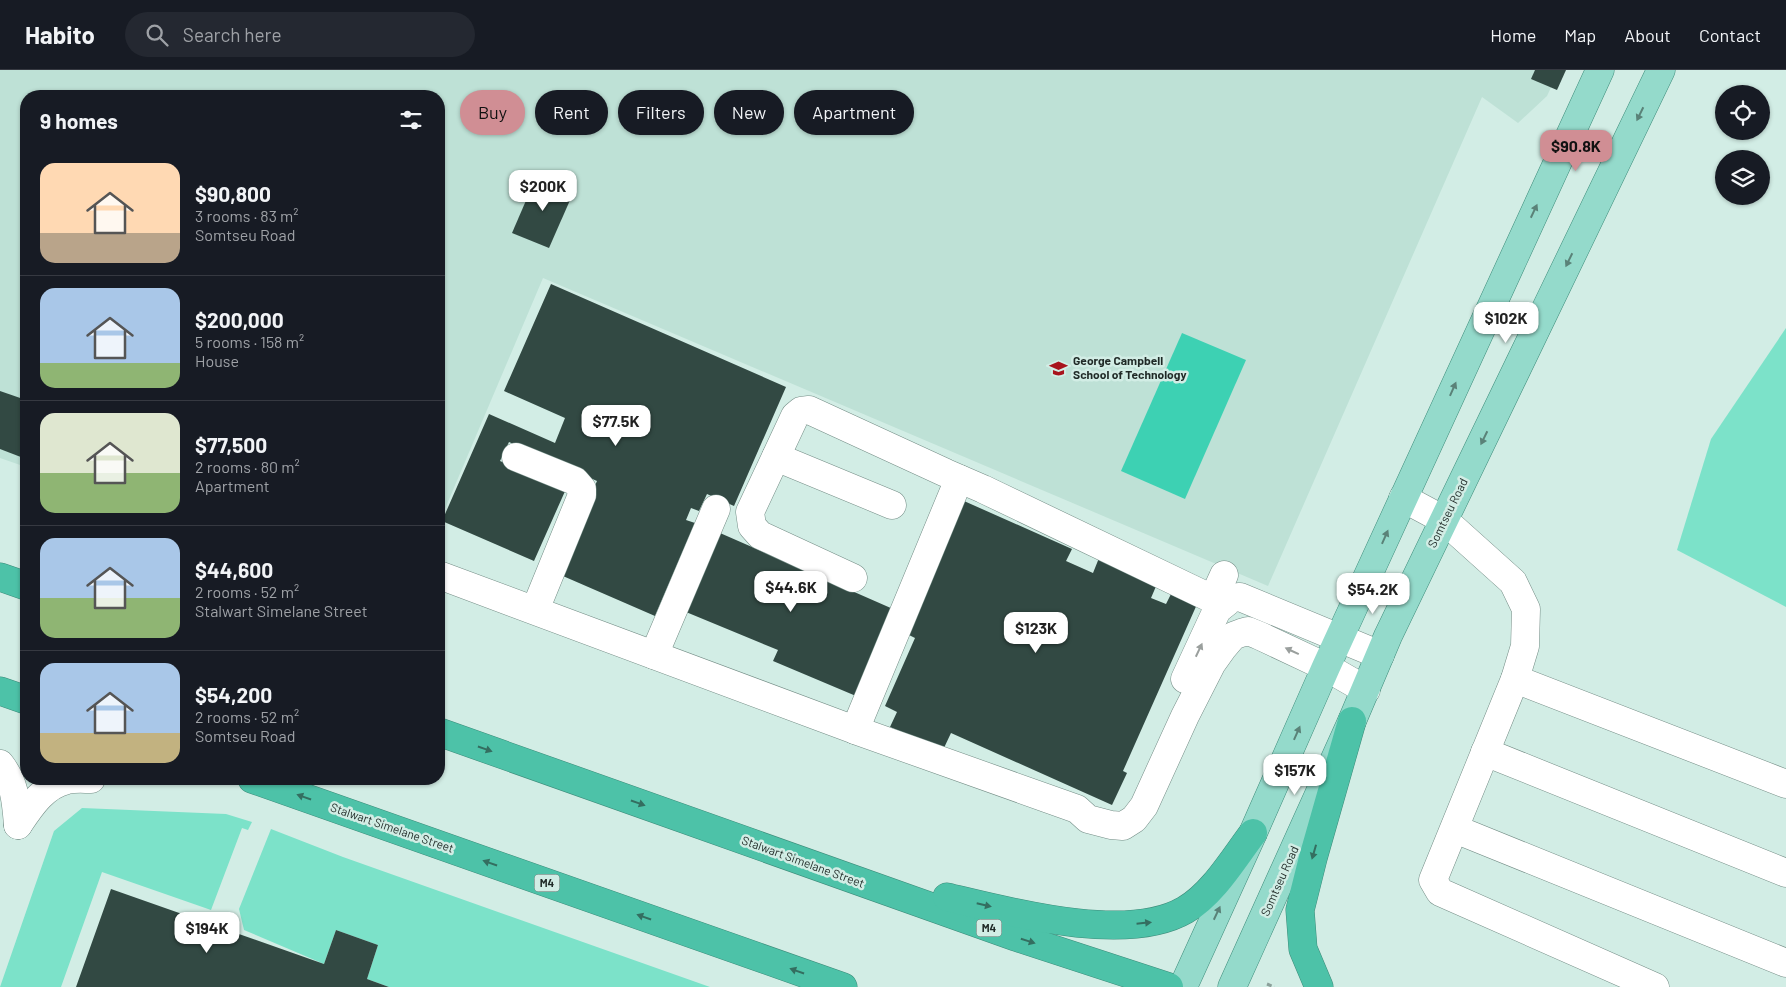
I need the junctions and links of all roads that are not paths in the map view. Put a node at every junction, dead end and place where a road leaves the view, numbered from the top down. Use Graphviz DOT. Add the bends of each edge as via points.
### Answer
graph roads {
  1 [pos="1600,70"];
  2 [pos="1661,70"];
  3 [pos="776,456"];
  4 [pos="516,457"];
  5 [pos="959,478"];
  6 [pos="1403,498"];
  7 [pos="892,505"];
  8 [pos="716,508"];
  9 [pos="1444,520"];
  10 [pos="0,577"];
  11 [pos="445,577"];
  12 [pos="853,578"];
  13 [pos="20,584"];
  14 [pos="1220,593"];
  15 [pos="535,610"];
  16 [pos="1340,637"];
  17 [pos="654,655"];
  18 [pos="1380,655"];
  19 [pos="1326,666"];
  20 [pos="1514,679"];
  21 [pos="1366,690"];
  22 [pos="0,691"];
  23 [pos="20,698"];
  24 [pos="1178,713"];
  25 [pos="1352,721"];
  26 [pos="855,730"];
  27 [pos="445,734"];
  28 [pos="1485,752"];
  29 [pos="0,764"];
  30 [pos="1786,784"];
  31 [pos="54,785"];
  32 [pos="269,785"];
  33 [pos="1455,828"];
  34 [pos="1253,833"];
  35 [pos="817,866"];
  36 [pos="1786,873"];
  37 [pos="1786,963"];
  38 [pos="843,987"];
  39 [pos="1169,987"];
  40 [pos="1183,987"];
  41 [pos="1232,987"];
  42 [pos="1319,987"];
  43 [pos="1656,987"];
  6 -- 1 [label="main road, one-way"];
  2 -- 9 [label="main road, Somtseu Road, one-way"];
  3 -- 5 [label="lane" via="795,416 809,410"];
  3 -- 7 [label="lane"];
  3 -- 12 [label="lane" via="750,512 752,526 760,535"];
  4 -- 15 [label="lane" via="582,488 582,495"];
  5 -- 14 [label="lane"];
  5 -- 26 [label="lane"];
  6 -- 9 [label="lane"];
  16 -- 6 [label="main road, one-way"];
  8 -- 17 [label="lane"];
  9 -- 18 [label="main road, Somtseu Road"];
  9 -- 20 [label="lane" via="1512,582 1526,609 1525,646"];
  10 -- 13 [label="highway"];
  11 -- 15 [label="lane"];
  14 -- 16 [label="lane" via="1232,598 1240,597"];
  24 -- 14 [label="lane, one-way" via="1217,610"];
  15 -- 17 [label="lane"];
  16 -- 18 [label="lane"];
  16 -- 19 [label="main road"];
  17 -- 26 [label="lane"];
  18 -- 21 [label="main road, Somtseu Road"];
  19 -- 21 [label="lane"];
  19 -- 24 [label="lane, one-way" via="1248,631 1240,633 1233,636 1217,656"];
  34 -- 19 [label="main road, one-way"];
  20 -- 28 [label="lane"];
  20 -- 30 [label="lane"];
  21 -- 25 [label="main road, Somtseu Road"];
  22 -- 23 [label="highway"];
  24 -- 26 [label="lane" via="1129,804 1113,812 1077,809"];
  25 -- 41 [label="main road, Somtseu Road"];
  25 -- 42 [label="highway, one-way" via="1300,910 1303,949"];
  27 -- 35 [label="highway, Stalwart Simelane Street / M4, one-way"];
  28 -- 33 [label="lane"];
  28 -- 36 [label="lane"];
  29 -- 31 [label="lane" via="16,794 18,825 34,800"];
  38 -- 32 [label="highway, Stalwart Simelane Street / M4, one-way"];
  33 -- 37 [label="lane"];
  33 -- 43 [label="lane" via="1433,880 1440,892"];
  35 -- 34 [label="highway, one-way" via="1025,915 1080,923 1128,925 1156,922 1185,910 1208,892"];
  40 -- 34 [label="main road, one-way"];
  35 -- 39 [label="highway, Stalwart Simelane Street / M4, one-way"];
}
